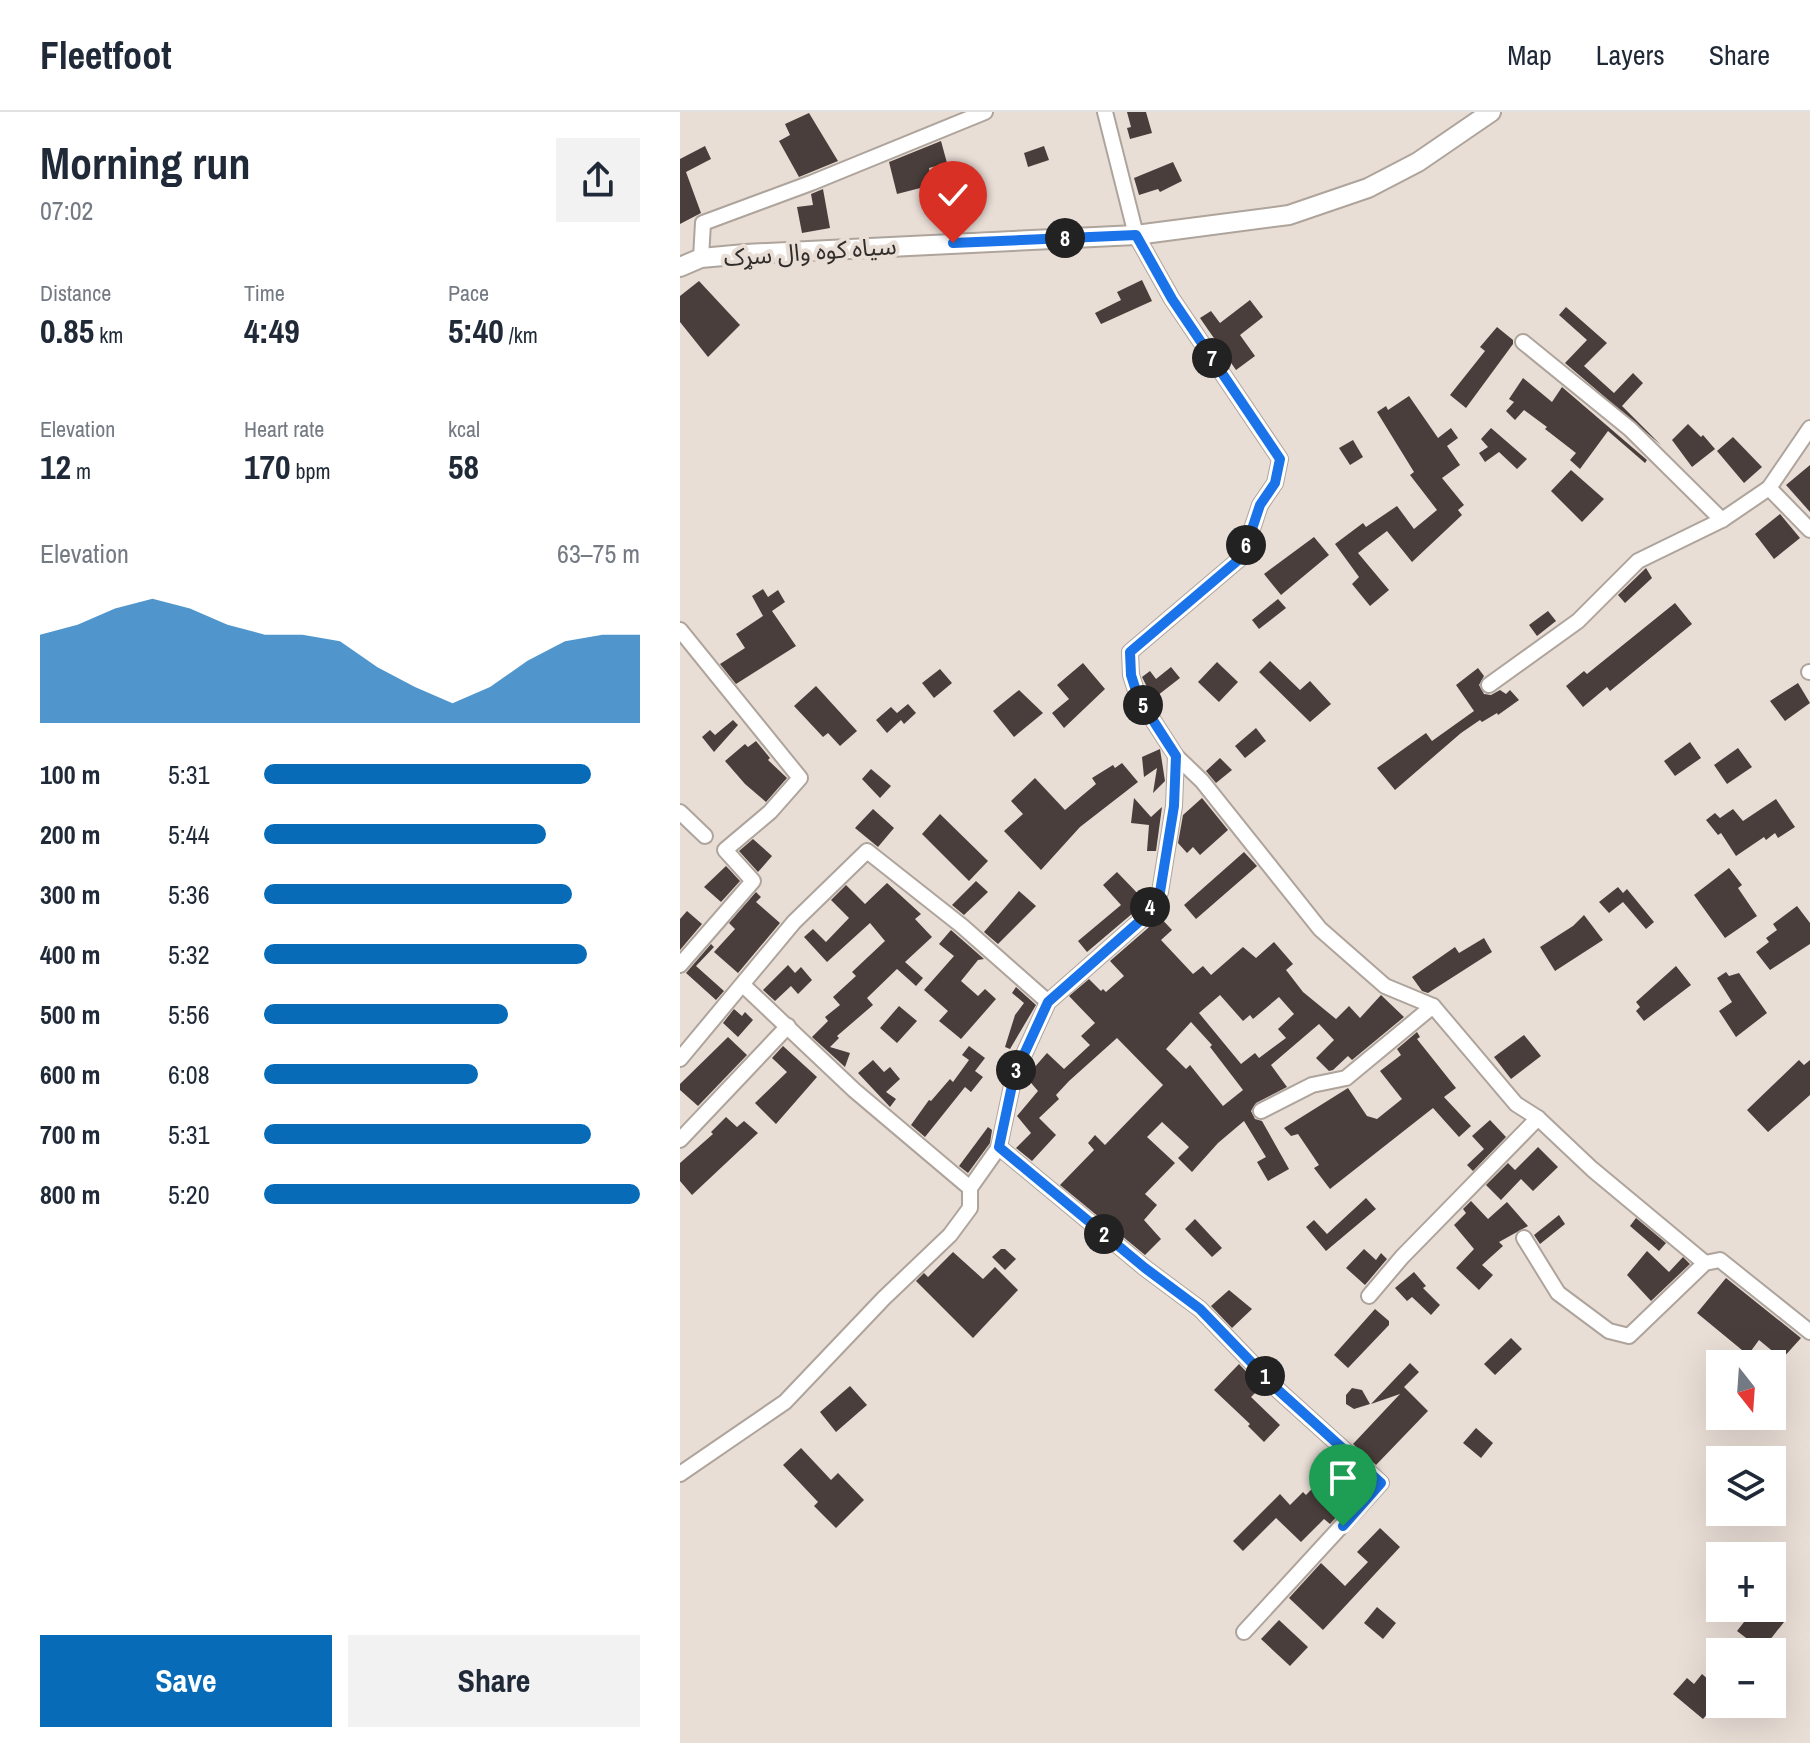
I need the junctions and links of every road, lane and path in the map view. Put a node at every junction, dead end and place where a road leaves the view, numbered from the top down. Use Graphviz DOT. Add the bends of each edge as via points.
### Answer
graph roads {
  1 [pos="985,112"];
  2 [pos="1105,112"];
  3 [pos="1491,112"];
  4 [pos="1136,235"];
  5 [pos="701,258"];
  6 [pos="680,267"];
  7 [pos="1523,342"];
  8 [pos="1810,428"];
  9 [pos="1769,488"];
  10 [pos="1722,520"];
  11 [pos="1810,530"];
  12 [pos="680,630"];
  13 [pos="1489,685"];
  14 [pos="1176,756"];
  15 [pos="680,812"];
  16 [pos="705,836"];
  17 [pos="680,965"];
  18 [pos="743,985"];
  19 [pos="1048,1002"];
  20 [pos="1433,1006"];
  21 [pos="788,1026"];
  22 [pos="680,1059"];
  23 [pos="1261,1111"];
  24 [pos="1538,1118"];
  25 [pos="680,1140"];
  26 [pos="999,1147"];
  27 [pos="970,1188"];
  28 [pos="1524,1238"];
  29 [pos="1705,1263"];
  30 [pos="1369,1296"];
  31 [pos="1810,1332"];
  32 [pos="680,1474"];
  33 [pos="1244,1632"];
  1 -- 5 [label="street" via="703,223"];
  2 -- 4 [label="street"];
  3 -- 4 [label="street, سیاه کوه وال سړک" via="1418,162 1339,199 1289,215"];
  4 -- 5 [label="street, سیاه کوه وال سړک"];
  4 -- 14 [label="street" via="1172,299 1280,459 1243,556 1130,652 1138,697"];
  5 -- 6 [label="street, سیاه کوه وال سړک"];
  7 -- 10 [label="street" via="1630,429"];
  8 -- 9 [label="street"];
  9 -- 10 [label="street"];
  9 -- 11 [label="street"];
  10 -- 13 [label="street" via="1638,561 1578,621"];
  12 -- 17 [label="street" via="800,778 725,850 753,881"];
  14 -- 19 [label="street" via="1160,892 1141,920"];
  14 -- 20 [label="street" via="1320,929 1385,986"];
  15 -- 16 [label="street"];
  18 -- 19 [label="street" via="802,913 867,851"];
  18 -- 21 [label="street"];
  18 -- 22 [label="street"];
  19 -- 26 [label="street" via="1014,1076"];
  20 -- 23 [label="street" via="1346,1078 1312,1085"];
  20 -- 24 [label="street" via="1516,1104"];
  21 -- 25 [label="street"];
  21 -- 27 [label="street"];
  24 -- 29 [label="street"];
  24 -- 30 [label="street"];
  26 -- 27 [label="street"];
  26 -- 33 [label="street" via="1200,1309 1278,1390 1381,1483"];
  27 -- 32 [label="street" via="970,1208 950,1235 785,1402"];
  28 -- 29 [label="street" via="1558,1293 1609,1331 1629,1336"];
  29 -- 31 [label="street" via="1720,1260"];
}
